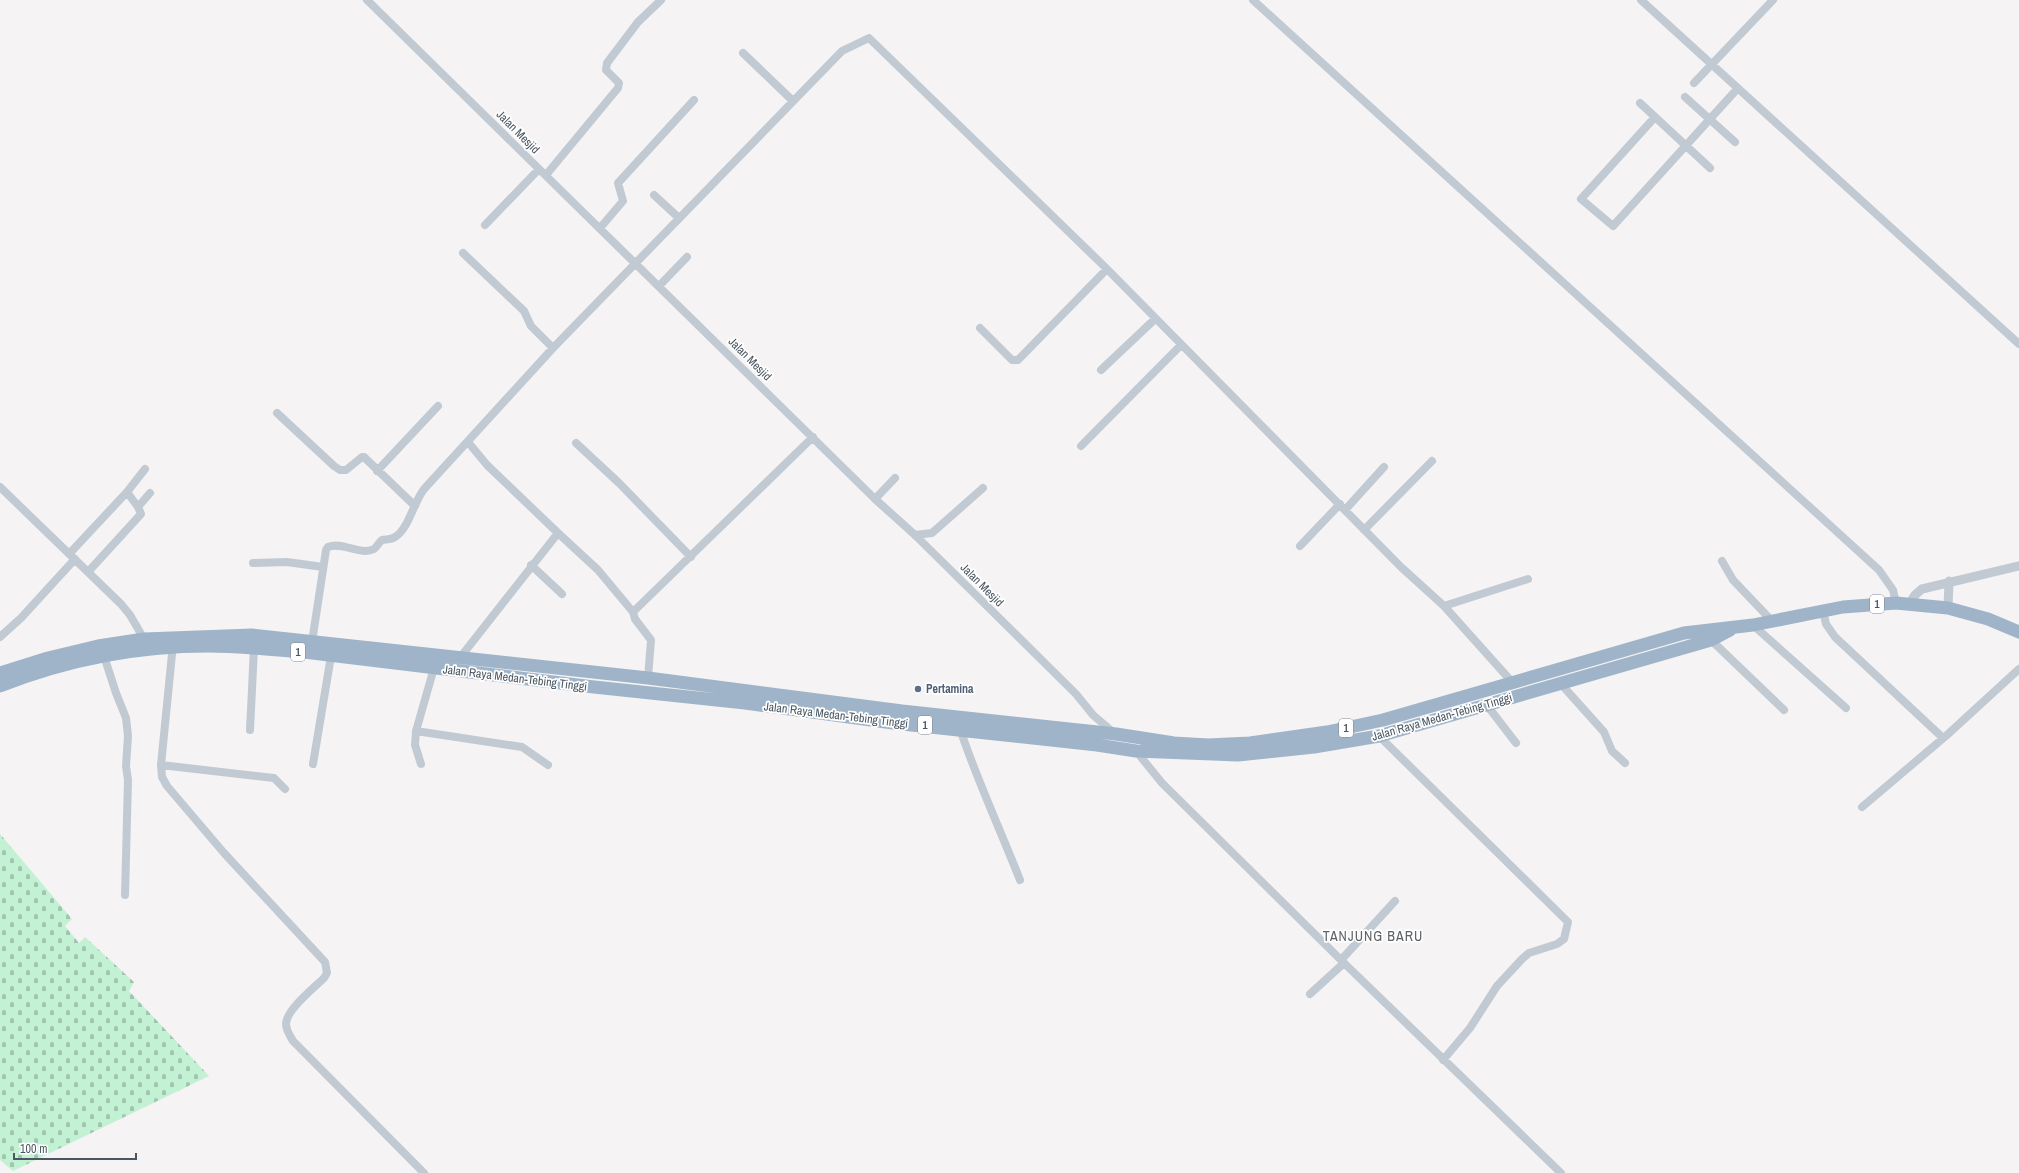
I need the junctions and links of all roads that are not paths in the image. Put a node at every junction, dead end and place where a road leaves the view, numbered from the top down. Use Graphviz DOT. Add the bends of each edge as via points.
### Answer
graph roads {
  1 [pos="367,0"];
  2 [pos="661,0"];
  3 [pos="1253,0"];
  4 [pos="1641,0"];
  5 [pos="1773,0"];
  6 [pos="743,53"];
  7 [pos="1711,64"];
  8 [pos="1694,83"];
  9 [pos="1738,88"];
  10 [pos="1685,97"];
  11 [pos="694,100"];
  12 [pos="792,101"];
  13 [pos="1640,103"];
  14 [pos="1655,117"];
  15 [pos="1710,119"];
  16 [pos="1735,142"];
  17 [pos="1686,146"];
  18 [pos="1710,168"];
  19 [pos="539,169"];
  20 [pos="546,175"];
  21 [pos="654,195"];
  22 [pos="679,218"];
  23 [pos="485,225"];
  24 [pos="600,228"];
  25 [pos="463,253"];
  26 [pos="687,257"];
  27 [pos="635,263"];
  28 [pos="1107,269"];
  29 [pos="659,286"];
  30 [pos="1155,319"];
  31 [pos="980,328"];
  32 [pos="1181,344"];
  33 [pos="2019,344"];
  34 [pos="553,348"];
  35 [pos="1101,370"];
  36 [pos="438,406"];
  37 [pos="277,413"];
  38 [pos="813,437"];
  39 [pos="468,442"];
  40 [pos="576,443"];
  41 [pos="1081,446"];
  42 [pos="1432,460"];
  43 [pos="1384,467"];
  44 [pos="145,469"];
  45 [pos="377,471"];
  46 [pos="895,478"];
  47 [pos="0,487"];
  48 [pos="983,488"];
  49 [pos="126,492"];
  50 [pos="150,494"];
  51 [pos="874,499"];
  52 [pos="415,506"];
  53 [pos="138,507"];
  54 [pos="1342,507"];
  55 [pos="1364,530"];
  56 [pos="558,533"];
  57 [pos="915,534"];
  58 [pos="1300,546"];
  59 [pos="73,556"];
  60 [pos="691,557"];
  61 [pos="1722,560"];
  62 [pos="254,563"];
  63 [pos="531,565"];
  64 [pos="2019,566"];
  65 [pos="323,567"];
  66 [pos="88,572"];
  67 [pos="1528,579"];
  68 [pos="1949,581"];
  69 [pos="562,594"];
  70 [pos="1896,603"];
  71 [pos="1910,603"];
  72 [pos="1444,606"];
  73 [pos="1948,608"];
  74 [pos="1823,611"];
  75 [pos="633,612"];
  76 [pos="1772,621"];
  77 [pos="1753,625"];
  78 [pos="1733,628"];
  79 [pos="2019,632"];
  80 [pos="0,637"];
  81 [pos="144,639"];
  82 [pos="1711,640"];
  83 [pos="172,642"];
  84 [pos="312,642"];
  85 [pos="254,648"];
  86 [pos="104,656"];
  87 [pos="331,656"];
  88 [pos="459,659"];
  89 [pos="434,668"];
  90 [pos="2019,669"];
  91 [pos="2,670"];
  92 [pos="600,674"];
  93 [pos="648,678"];
  94 [pos="1512,682"];
  95 [pos="1561,684"];
  96 [pos="0,686"];
  97 [pos="599,688"];
  98 [pos="1486,704"];
  99 [pos="1846,708"];
  100 [pos="1784,710"];
  101 [pos="960,729"];
  102 [pos="250,730"];
  103 [pos="416,731"];
  104 [pos="1116,734"];
  105 [pos="1379,736"];
  106 [pos="1944,738"];
  107 [pos="1516,743"];
  108 [pos="1136,751"];
  109 [pos="1625,763"];
  110 [pos="313,764"];
  111 [pos="421,764"];
  112 [pos="160,765"];
  113 [pos="548,765"];
  114 [pos="285,789"];
  115 [pos="1862,808"];
  116 [pos="1020,880"];
  117 [pos="125,894"];
  118 [pos="1395,901"];
  119 [pos="1342,962"];
  120 [pos="1310,994"];
  121 [pos="1443,1060"];
  122 [pos="424,1173"];
  123 [pos="1561,1173"];
  1 -- 19 [label="street, Jalan Mesjid"];
  2 -- 20 [label="street" via="638,22 607,63 606,70 619,83 618,88"];
  3 -- 70 [label="street" via="1879,570 1893,590"];
  4 -- 7 [label="street"];
  5 -- 7 [label="street"];
  6 -- 12 [label="street"];
  7 -- 8 [label="street"];
  7 -- 9 [label="street"];
  9 -- 15 [label="street"];
  9 -- 33 [label="street"];
  10 -- 15 [label="street"];
  11 -- 24 [label="street" via="618,183 623,201"];
  12 -- 22 [label="street"];
  12 -- 28 [label="street" via="842,51 868,38"];
  13 -- 14 [label="street"];
  14 -- 17 [label="street"];
  14 -- 17 [label="street" via="1581,199 1613,226"];
  15 -- 16 [label="street"];
  15 -- 17 [label="street"];
  17 -- 18 [label="street"];
  19 -- 20 [label="street, Jalan Mesjid"];
  19 -- 23 [label="street"];
  20 -- 24 [label="street, Jalan Mesjid"];
  21 -- 22 [label="street"];
  22 -- 27 [label="street"];
  24 -- 27 [label="street, Jalan Mesjid"];
  25 -- 34 [label="street" via="524,312 531,326"];
  26 -- 29 [label="street"];
  27 -- 29 [label="street, Jalan Mesjid"];
  27 -- 34 [label="street"];
  28 -- 30 [label="street"];
  28 -- 31 [label="street" via="1018,360 1012,360"];
  29 -- 38 [label="street, Jalan Mesjid"];
  30 -- 32 [label="street"];
  30 -- 35 [label="street"];
  32 -- 41 [label="street"];
  32 -- 54 [label="street"];
  34 -- 39 [label="street"];
  36 -- 45 [label="street"];
  37 -- 45 [label="street" via="340,470 346,470 363,457"];
  38 -- 51 [label="street, Jalan Mesjid"];
  38 -- 60 [label="street"];
  39 -- 52 [label="street" via="418,496"];
  39 -- 56 [label="street" via="487,465"];
  40 -- 60 [label="street"];
  42 -- 55 [label="street"];
  43 -- 54 [label="street"];
  44 -- 49 [label="street"];
  45 -- 52 [label="street"];
  46 -- 51 [label="street"];
  47 -- 59 [label="street"];
  48 -- 57 [label="street" via="932,533"];
  49 -- 53 [label="street"];
  49 -- 59 [label="street"];
  50 -- 53 [label="street"];
  51 -- 57 [label="street, Jalan Mesjid"];
  52 -- 65 [label="street" via="395,538 382,540 376,548 368,551 331,545 326,550"];
  53 -- 66 [label="street" via="141,514"];
  54 -- 55 [label="street"];
  54 -- 58 [label="street"];
  55 -- 72 [label="street"];
  56 -- 63 [label="street"];
  56 -- 75 [label="street" via="598,570"];
  57 -- 104 [label="street, Jalan Mesjid" via="1076,694 1093,715"];
  59 -- 66 [label="street"];
  59 -- 80 [label="street" via="21,618"];
  60 -- 75 [label="street"];
  61 -- 76 [label="street" via="1733,580"];
  62 -- 65 [label="street" via="287,562"];
  63 -- 69 [label="street"];
  63 -- 88 [label="street"];
  64 -- 68 [label="street"];
  65 -- 84 [label="street"];
  66 -- 81 [label="street" via="130,615"];
  67 -- 72 [label="street"];
  68 -- 71 [label="street" via="1922,589"];
  68 -- 73 [label="street"];
  70 -- 71 [label="highway, Jalan Raya Medan-Tebing Tinggi / 1"];
  70 -- 74 [label="highway, Jalan Raya Medan-Tebing Tinggi / 1"];
  71 -- 73 [label="highway, Jalan Raya Medan-Tebing Tinggi / 1"];
  72 -- 94 [label="street"];
  73 -- 79 [label="highway, Jalan Raya Medan-Tebing Tinggi / 1" via="1988,619"];
  74 -- 76 [label="highway, Jalan Raya Medan-Tebing Tinggi / 1"];
  74 -- 106 [label="street" via="1826,624 1835,637"];
  75 -- 93 [label="street" via="635,620 651,640"];
  76 -- 77 [label="highway, Jalan Raya Medan-Tebing Tinggi / 1"];
  77 -- 78 [label="highway, Jalan Raya Medan-Tebing Tinggi / 1"];
  77 -- 99 [label="street"];
  78 -- 82 [label="highway, Jalan Raya Medan-Tebing Tinggi / 1"];
  78 -- 94 [label="highway, Jalan Raya Medan-Tebing Tinggi / 1" via="1684,633"];
  81 -- 83 [label="highway, Jalan Raya Medan-Tebing Tinggi / 1"];
  81 -- 91 [label="highway, Jalan Raya Medan-Tebing Tinggi / 1" via="98,646"];
  82 -- 95 [label="highway, Jalan Raya Medan-Tebing Tinggi / 1"];
  82 -- 100 [label="street"];
  83 -- 84 [label="highway, Jalan Raya Medan-Tebing Tinggi / 1" via="252,636"];
  83 -- 85 [label="highway, Jalan Raya Medan-Tebing Tinggi / 1"];
  83 -- 86 [label="highway, Jalan Raya Medan-Tebing Tinggi / 1"];
  83 -- 112 [label="street"];
  84 -- 88 [label="highway, Jalan Raya Medan-Tebing Tinggi / 1"];
  85 -- 87 [label="highway, Jalan Raya Medan-Tebing Tinggi / 1"];
  85 -- 102 [label="street"];
  86 -- 96 [label="highway, Jalan Raya Medan-Tebing Tinggi / 1"];
  86 -- 117 [label="street" via="125,713 128,730"];
  87 -- 89 [label="highway, Jalan Raya Medan-Tebing Tinggi / 1"];
  87 -- 110 [label="street"];
  88 -- 92 [label="highway, Jalan Raya Medan-Tebing Tinggi / 1"];
  89 -- 97 [label="highway, Jalan Raya Medan-Tebing Tinggi / 1"];
  89 -- 103 [label="street"];
  90 -- 106 [label="street"];
  92 -- 93 [label="highway, Jalan Raya Medan-Tebing Tinggi / 1"];
  92 -- 97 [label="highway"];
  93 -- 104 [label="highway, Jalan Raya Medan-Tebing Tinggi / 1" via="902,711"];
  94 -- 104 [label="highway, Jalan Raya Medan-Tebing Tinggi / 1" via="1383,720 1279,740 1208,745 1174,743"];
  95 -- 98 [label="highway, Jalan Raya Medan-Tebing Tinggi / 1"];
  95 -- 109 [label="street" via="1604,732 1612,751"];
  97 -- 101 [label="highway, Jalan Raya Medan-Tebing Tinggi / 1"];
  98 -- 105 [label="highway, Jalan Raya Medan-Tebing Tinggi / 1"];
  98 -- 107 [label="street"];
  101 -- 108 [label="highway, Jalan Raya Medan-Tebing Tinggi / 1" via="1097,744"];
  101 -- 116 [label="street"];
  103 -- 111 [label="street" via="415,745"];
  103 -- 113 [label="street" via="522,747"];
  105 -- 108 [label="highway, Jalan Raya Medan-Tebing Tinggi / 1" via="1252,755"];
  105 -- 121 [label="street" via="1568,922 1564,939 1557,944 1529,953 1497,986 1470,1028"];
  106 -- 115 [label="street"];
  108 -- 119 [label="street" via="1162,783"];
  112 -- 114 [label="street" via="274,778"];
  112 -- 122 [label="street" via="162,777 172,794 325,962 327,972 324,978 286,1019 287,1032"];
  118 -- 119 [label="street"];
  119 -- 120 [label="street"];
  119 -- 121 [label="street"];
  121 -- 123 [label="street"];
}
